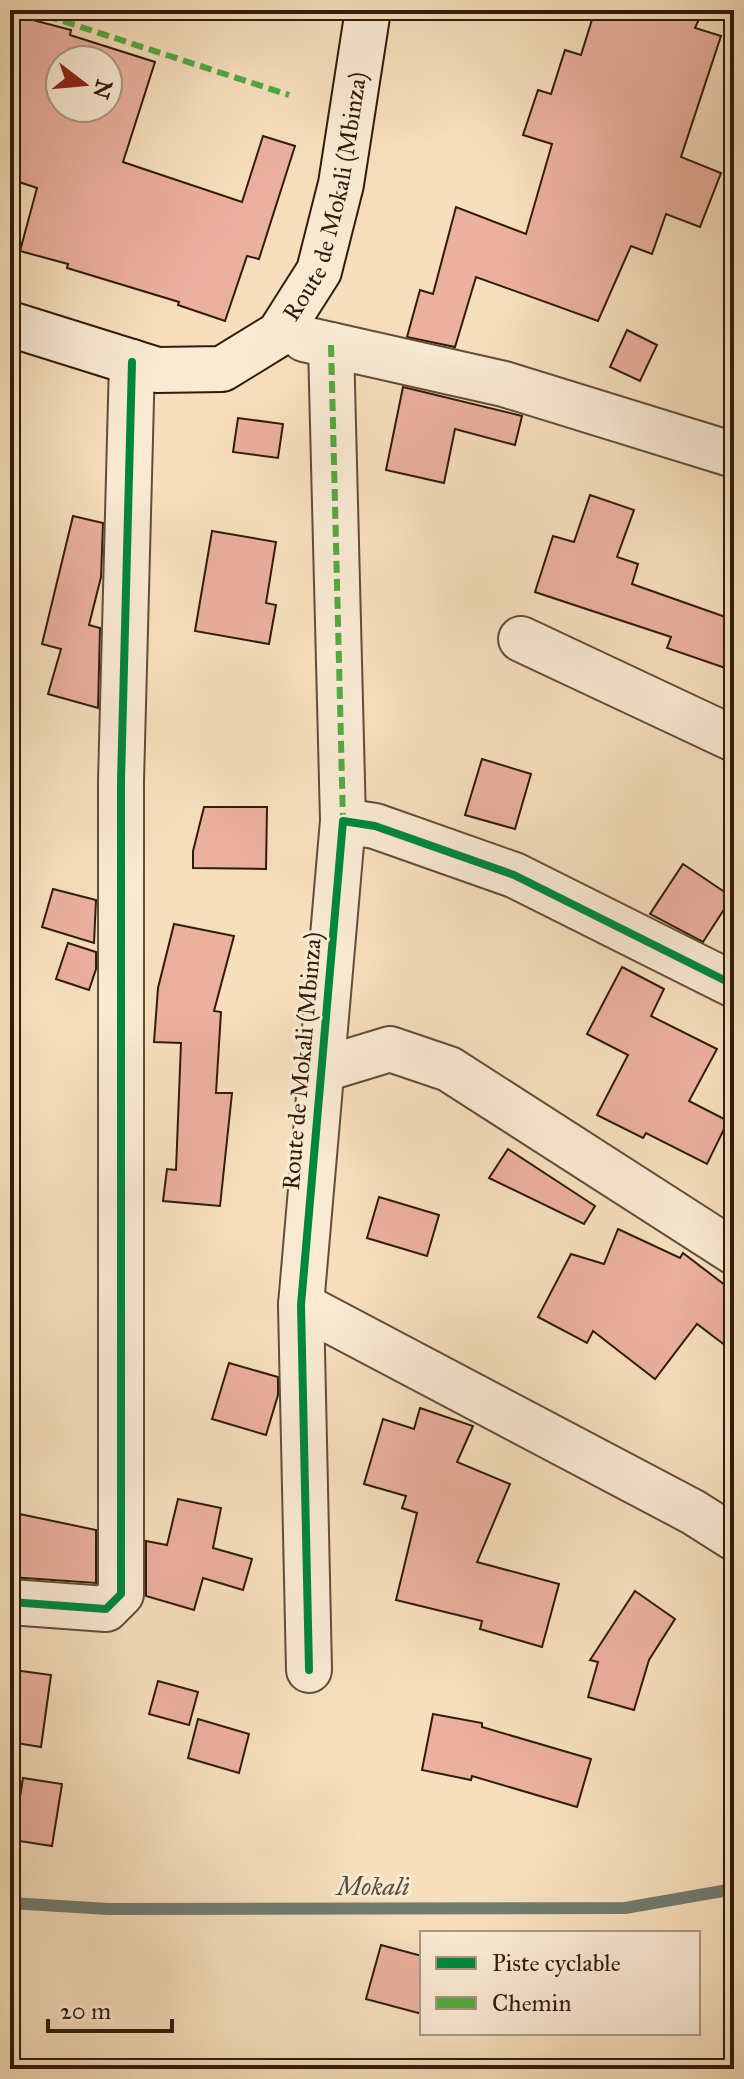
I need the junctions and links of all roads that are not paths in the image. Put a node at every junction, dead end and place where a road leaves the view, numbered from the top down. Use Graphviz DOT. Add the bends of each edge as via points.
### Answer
graph roads {
  1 [pos="368,10"];
  2 [pos="10,324"];
  3 [pos="279,334"];
  4 [pos="331,345"];
  5 [pos="132,362"];
  6 [pos="734,455"];
  7 [pos="521,639"];
  8 [pos="734,739"];
  9 [pos="343,821"];
  10 [pos="734,985"];
  11 [pos="321,1070"];
  12 [pos="734,1252"];
  13 [pos="301,1305"];
  14 [pos="734,1538"];
  15 [pos="10,1602"];
  16 [pos="309,1670"];
  1 -- 3 [label="street, Route de Mokali (Mbinza)" via="341,184 319,271"];
  2 -- 5 [label="street, Route de Mokali (Mbinza)"];
  3 -- 4 [label="street"];
  3 -- 5 [label="street, Route de Mokali (Mbinza)" via="222,369 157,370"];
  4 -- 6 [label="street" via="504,384"];
  4 -- 9 [label="street, Route de Mokali (Mbinza)"];
  5 -- 15 [label="street" via="121,781 121,1594 106,1609"];
  7 -- 8 [label="street"];
  9 -- 10 [label="street" via="375,826 514,875"];
  9 -- 11 [label="street, Route de Mokali (Mbinza)"];
  11 -- 12 [label="street" via="390,1049 449,1069"];
  11 -- 13 [label="street, Route de Mokali (Mbinza)"];
  13 -- 14 [label="street"];
  13 -- 16 [label="street, Route de Mokali (Mbinza)"];
}
